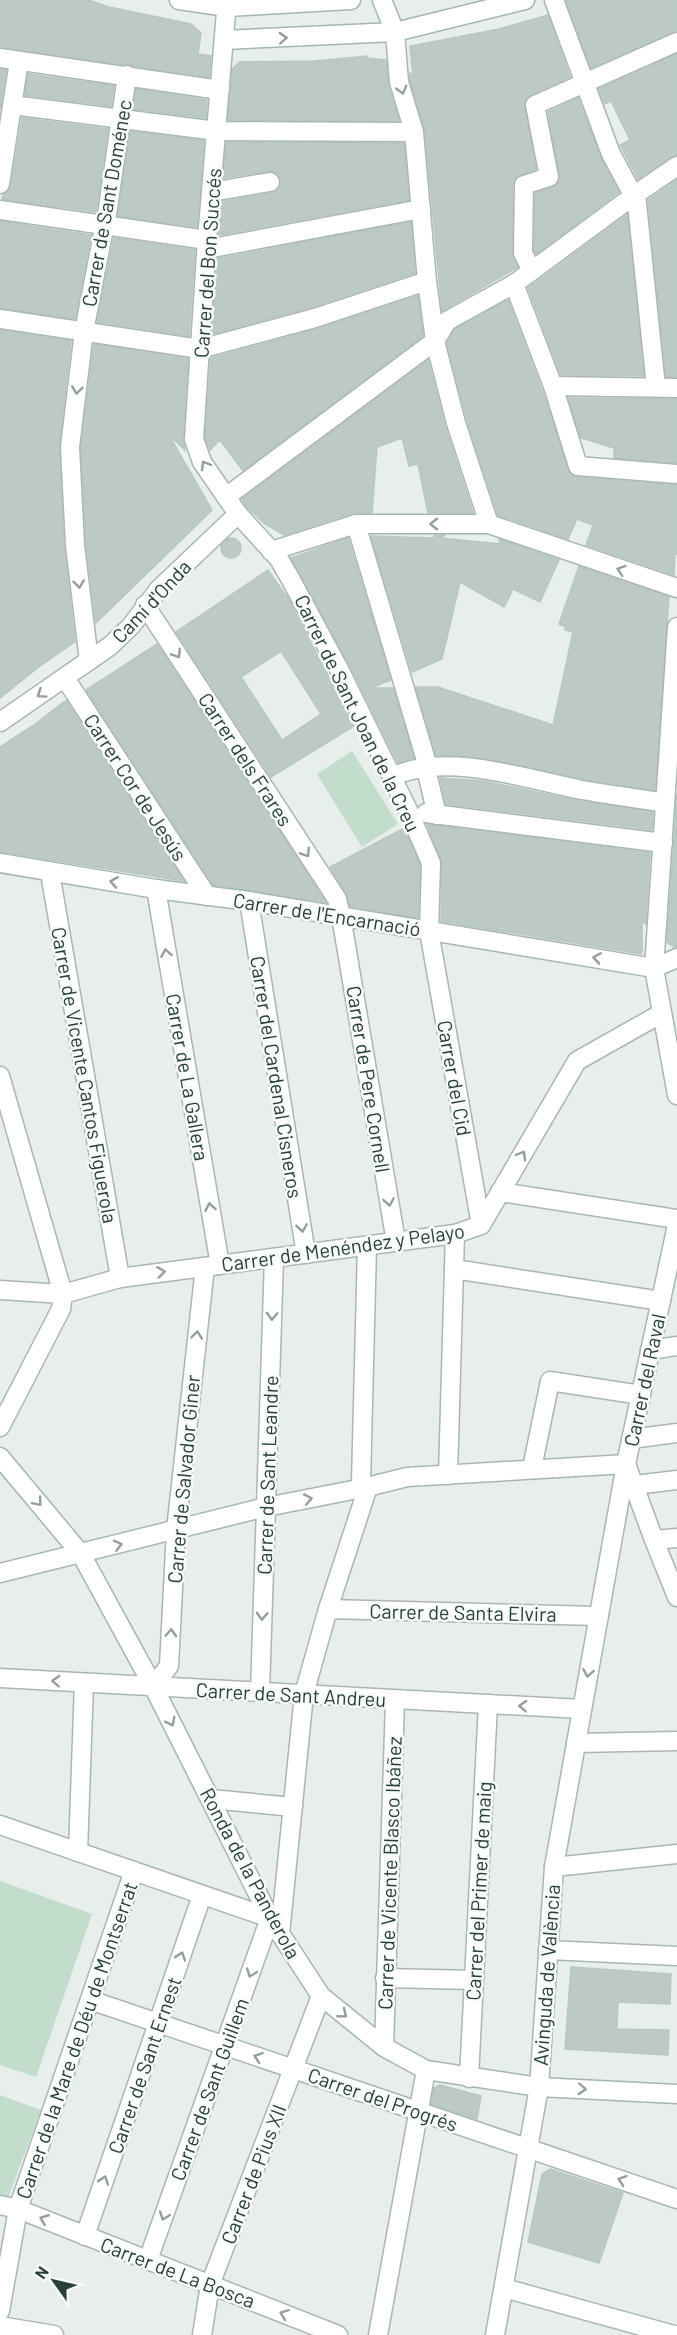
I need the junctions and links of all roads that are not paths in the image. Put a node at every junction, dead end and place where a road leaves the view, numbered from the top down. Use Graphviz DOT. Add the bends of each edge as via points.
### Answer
graph roads {
  1 [pos="179,0"];
  2 [pos="351,0"];
  3 [pos="382,0"];
  4 [pos="525,0"];
  5 [pos="554,0"];
  6 [pos="227,3"];
  7 [pos="395,32"];
  8 [pos="224,40"];
  9 [pos="677,42"];
  10 [pos="0,58"];
  11 [pos="19,61"];
  12 [pos="127,75"];
  13 [pos="585,81"];
  14 [pos="220,90"];
  15 [pos="12,105"];
  16 [pos="121,117"];
  17 [pos="217,130"];
  18 [pos="414,132"];
  19 [pos="677,166"];
  20 [pos="270,182"];
  21 [pos="0,184"];
  22 [pos="212,192"];
  23 [pos="636,194"];
  24 [pos="421,209"];
  25 [pos="0,210"];
  26 [pos="104,225"];
  27 [pos="207,244"];
  28 [pos="532,271"];
  29 [pos="427,280"];
  30 [pos="514,284"];
  31 [pos="0,319"];
  32 [pos="84,332"];
  33 [pos="435,341"];
  34 [pos="200,349"];
  35 [pos="553,386"];
  36 [pos="656,387"];
  37 [pos="677,388"];
  38 [pos="677,474"];
  39 [pos="226,497"];
  40 [pos="237,514"];
  41 [pos="356,524"];
  42 [pos="489,524"];
  43 [pos="271,551"];
  44 [pos="677,588"];
  45 [pos="146,605"];
  46 [pos="677,628"];
  47 [pos="89,661"];
  48 [pos="65,678"];
  49 [pos="0,722"];
  50 [pos="428,766"];
  51 [pos="392,777"];
  52 [pos="665,803"];
  53 [pos="408,810"];
  54 [pos="437,815"];
  55 [pos="663,843"];
  56 [pos="0,863"];
  57 [pos="50,873"];
  58 [pos="156,889"];
  59 [pos="207,896"];
  60 [pos="249,901"];
  61 [pos="341,916"];
  62 [pos="429,931"];
  63 [pos="677,958"];
  64 [pos="654,968"];
  65 [pos="662,1013"];
  66 [pos="0,1076"];
  67 [pos="677,1095"];
  68 [pos="500,1192"];
  69 [pos="677,1219"];
  70 [pos="481,1225"];
  71 [pos="677,1225"];
  72 [pos="455,1234"];
  73 [pos="396,1242"];
  74 [pos="367,1246"];
  75 [pos="306,1254"];
  76 [pos="274,1258"];
  77 [pos="212,1266"];
  78 [pos="454,1269"];
  79 [pos="120,1278"];
  80 [pos="0,1290"];
  81 [pos="63,1294"];
  82 [pos="661,1301"];
  83 [pos="677,1346"];
  84 [pos="650,1350"];
  85 [pos="641,1395"];
  86 [pos="0,1427"];
  87 [pos="677,1432"];
  88 [pos="631,1439"];
  89 [pos="0,1457"];
  90 [pos="626,1464"];
  91 [pos="532,1468"];
  92 [pos="448,1475"];
  93 [pos="677,1480"];
  94 [pos="635,1485"];
  95 [pos="363,1488"];
  96 [pos="266,1507"];
  97 [pos="176,1530"];
  98 [pos="677,1538"];
  99 [pos="654,1540"];
  100 [pos="81,1554"];
  101 [pos="0,1574"];
  102 [pos="677,1597"];
  103 [pos="328,1609"];
  104 [pos="599,1616"];
  105 [pos="0,1678"];
  106 [pos="84,1683"];
  107 [pos="153,1686"];
  108 [pos="260,1692"];
  109 [pos="304,1694"];
  110 [pos="395,1700"];
  111 [pos="488,1704"];
  112 [pos="582,1709"];
  113 [pos="677,1741"];
  114 [pos="576,1743"];
  115 [pos="211,1799"];
  116 [pos="293,1807"];
  117 [pos="0,1825"];
  118 [pos="78,1852"];
  119 [pos="677,1854"];
  120 [pos="554,1867"];
  121 [pos="134,1871"];
  122 [pos="202,1894"];
  123 [pos="275,1926"];
  124 [pos="548,1950"];
  125 [pos="677,1956"];
  126 [pos="386,1978"];
  127 [pos="474,1980"];
  128 [pos="321,1996"];
  129 [pos="90,2000"];
  130 [pos="158,2023"];
  131 [pos="225,2046"];
  132 [pos="384,2047"];
  133 [pos="293,2069"];
  134 [pos="426,2070"];
  135 [pos="469,2078"];
  136 [pos="539,2087"];
  137 [pos="677,2094"];
  138 [pos="419,2112"];
  139 [pos="528,2148"];
  140 [pos="677,2199"];
  141 [pos="0,2205"];
  142 [pos="18,2209"];
  143 [pos="85,2236"];
  144 [pos="148,2260"];
  145 [pos="210,2285"];
  146 [pos="504,2288"];
  147 [pos="0,2311"];
  148 [pos="0,2326"];
  149 [pos="54,2335"];
  150 [pos="202,2335"];
  151 [pos="338,2335"];
  152 [pos="378,2335"];
  153 [pos="495,2335"];
  154 [pos="674,2335"];
  1 -- 6 [label="street"];
  2 -- 6 [label="street"];
  3 -- 7 [label="street"];
  4 -- 7 [label="street"];
  5 -- 13 [label="street"];
  6 -- 8 [label="street, Carrer del Bon Succés"];
  8 -- 7 [label="street, one-way"];
  7 -- 18 [label="street, one-way" via="399,82"];
  8 -- 14 [label="street, Carrer del Bon Succés"];
  9 -- 13 [label="street"];
  10 -- 11 [label="street"];
  11 -- 12 [label="street"];
  11 -- 15 [label="street"];
  12 -- 14 [label="street"];
  12 -- 16 [label="street, Carrer de Sant Doménec"];
  13 -- 23 [label="street" via="610,154"];
  13 -- 28 [label="street" via="535,105 549,177 524,185 523,253"];
  14 -- 17 [label="street, Carrer del Bon Succés"];
  15 -- 16 [label="street"];
  15 -- 21 [label="street"];
  16 -- 17 [label="street"];
  16 -- 26 [label="street, Carrer de Sant Doménec"];
  17 -- 18 [label="street"];
  17 -- 22 [label="street, Carrer del Bon Succés"];
  18 -- 24 [label="street"];
  19 -- 23 [label="street"];
  20 -- 22 [label="street"];
  22 -- 27 [label="street, Carrer del Bon Succés"];
  23 -- 28 [label="street"];
  23 -- 36 [label="street"];
  24 -- 27 [label="street"];
  24 -- 29 [label="street"];
  25 -- 26 [label="street"];
  26 -- 27 [label="street"];
  26 -- 32 [label="street, Carrer de Sant Doménec"];
  27 -- 34 [label="street, Carrer del Bon Succés"];
  28 -- 30 [label="street"];
  29 -- 33 [label="street"];
  29 -- 34 [label="street" via="315,318"];
  30 -- 33 [label="street" via="447,321"];
  30 -- 35 [label="street"];
  31 -- 32 [label="street"];
  32 -- 34 [label="street"];
  32 -- 47 [label="street, Carrer de Sant Doménec, one-way" via="70,447 75,545"];
  33 -- 39 [label="street"];
  33 -- 42 [label="street" via="456,423"];
  39 -- 34 [label="street, Carrer del Bon Succés, one-way" via="202,462 194,440"];
  35 -- 36 [label="street"];
  35 -- 38 [label="street" via="578,466"];
  36 -- 37 [label="street"];
  39 -- 40 [label="street, Carrer del Bon Succés"];
  40 -- 43 [label="street, Carrer de Sant Joan de la Creu"];
  40 -- 45 [label="street, Camí d'Onda"];
  42 -- 41 [label="street, one-way"];
  41 -- 43 [label="street"];
  41 -- 50 [label="street"];
  44 -- 42 [label="street, one-way"];
  43 -- 51 [label="street, Carrer de Sant Joan de la Creu" via="320,632"];
  45 -- 47 [label="street, Camí d'Onda" via="131,626"];
  45 -- 61 [label="street, Carrer dels Frares, one-way" via="337,900"];
  46 -- 52 [label="street"];
  47 -- 48 [label="street, Camí d'Onda"];
  48 -- 49 [label="street, Camí d'Onda, one-way"];
  48 -- 59 [label="street, Carrer Cor de Jesús"];
  50 -- 51 [label="street"];
  50 -- 52 [label="street" via="465,766"];
  50 -- 54 [label="street"];
  51 -- 53 [label="street, Carrer de Sant Joan de la Creu"];
  52 -- 55 [label="street"];
  53 -- 54 [label="street"];
  53 -- 62 [label="street, Carrer de Sant Joan de la Creu" via="431,863"];
  54 -- 55 [label="street"];
  55 -- 64 [label="street"];
  56 -- 57 [label="street, Carrer de l'Encarnació"];
  58 -- 57 [label="street, Carrer de l'Encarnació, one-way"];
  57 -- 79 [label="street, Carrer de Vicente Cantos Figuerola"];
  58 -- 59 [label="street, Carrer de l'Encarnació"];
  77 -- 58 [label="street, Carrer de La Gallera, one-way"];
  59 -- 60 [label="street, Carrer de l'Encarnació"];
  60 -- 61 [label="street, Carrer de l'Encarnació"];
  60 -- 75 [label="street, Carrer del Cardenal Cisneros, one-way"];
  61 -- 62 [label="street, Carrer de l'Encarnació"];
  61 -- 73 [label="street, Carrer de Pere Cornell, one-way"];
  64 -- 62 [label="street, Carrer de l'Encarnació, one-way"];
  62 -- 70 [label="street, Carrer del Cid"];
  63 -- 64 [label="street"];
  64 -- 65 [label="street"];
  65 -- 67 [label="street"];
  68 -- 65 [label="street, Carrer de Menéndez y Pelayo, one-way" via="578,1061"];
  66 -- 81 [label="street"];
  68 -- 69 [label="street"];
  68 -- 70 [label="street, Carrer de Menéndez y Pelayo"];
  70 -- 72 [label="street, Carrer de Menéndez y Pelayo"];
  71 -- 82 [label="street, Carrer del Raval"];
  72 -- 73 [label="street, Carrer de Menéndez y Pelayo"];
  72 -- 78 [label="street"];
  73 -- 74 [label="street, Carrer de Menéndez y Pelayo"];
  74 -- 75 [label="street, Carrer de Menéndez y Pelayo"];
  74 -- 95 [label="street, Carrer de Sant Guillem"];
  75 -- 76 [label="street, Carrer de Menéndez y Pelayo"];
  76 -- 77 [label="street, Carrer de Menéndez y Pelayo"];
  76 -- 96 [label="street, Carrer de Sant Leandre, one-way"];
  79 -- 77 [label="street, Carrer de Menéndez y Pelayo, one-way"];
  97 -- 77 [label="street, Carrer de Salvador Giner, one-way"];
  78 -- 82 [label="street"];
  78 -- 92 [label="street"];
  79 -- 81 [label="street, Carrer de Menéndez y Pelayo"];
  80 -- 81 [label="street, Carrer de Menéndez y Pelayo"];
  81 -- 86 [label="street" via="61,1309"];
  82 -- 84 [label="street, Carrer del Raval"];
  83 -- 84 [label="street"];
  84 -- 85 [label="street, Carrer del Raval"];
  85 -- 88 [label="street, Carrer del Raval"];
  85 -- 91 [label="street" via="550,1381"];
  87 -- 88 [label="street"];
  88 -- 90 [label="street, Carrer del Raval"];
  89 -- 100 [label="street, Ronda de la Panderola, one-way"];
  90 -- 91 [label="street"];
  90 -- 94 [label="street"];
  90 -- 104 [label="street, Carrer del Raval"];
  91 -- 92 [label="street"];
  92 -- 95 [label="street" via="407,1477"];
  93 -- 94 [label="street"];
  94 -- 99 [label="street"];
  96 -- 95 [label="street, one-way"];
  95 -- 103 [label="street, Carrer de Sant Guillem" via="366,1493"];
  96 -- 97 [label="street"];
  96 -- 108 [label="street, Carrer de Sant Leandre, one-way"];
  100 -- 97 [label="street, one-way"];
  107 -- 97 [label="street, Carrer de Salvador Giner, one-way" via="169,1666"];
  98 -- 99 [label="street"];
  99 -- 102 [label="street"];
  100 -- 101 [label="street"];
  100 -- 107 [label="street, Ronda de la Panderola"];
  103 -- 104 [label="street, Carrer de Santa Elvira"];
  103 -- 109 [label="street, Carrer de Sant Guillem"];
  104 -- 112 [label="street, Avinguda de València, one-way"];
  106 -- 105 [label="street, Carrer de Sant Andreu, one-way"];
  106 -- 107 [label="street, Carrer de Sant Andreu"];
  106 -- 118 [label="street"];
  107 -- 108 [label="street, Carrer de Sant Andreu"];
  107 -- 115 [label="street, Ronda de la Panderola, one-way"];
  108 -- 109 [label="street, Carrer de Sant Andreu"];
  109 -- 110 [label="street, Carrer de Sant Andreu"];
  109 -- 116 [label="street, Carrer de Sant Guillem"];
  110 -- 111 [label="street, Carrer de Sant Andreu"];
  110 -- 126 [label="street, Carrer de Vicente Blasco Ibáñez"];
  112 -- 111 [label="street, Carrer de Sant Andreu, one-way"];
  111 -- 127 [label="street, Carrer del Primer de maig"];
  112 -- 114 [label="street, Avinguda de València"];
  113 -- 114 [label="street"];
  114 -- 120 [label="street, Avinguda de València"];
  115 -- 116 [label="street"];
  115 -- 123 [label="street, Ronda de la Panderola"];
  116 -- 123 [label="street, Carrer de Sant Guillem"];
  117 -- 118 [label="street"];
  118 -- 121 [label="street"];
  119 -- 120 [label="street"];
  120 -- 124 [label="street, Avinguda de València"];
  121 -- 122 [label="street"];
  121 -- 129 [label="street, Carrer de la Mare de Déu de Montserrat"];
  122 -- 123 [label="street"];
  130 -- 122 [label="street, Carrer de Sant Ernest, one-way"];
  123 -- 128 [label="street, Ronda de la Panderola"];
  123 -- 131 [label="street, Carrer de Sant Guillem, one-way"];
  124 -- 125 [label="street"];
  124 -- 136 [label="street, Avinguda de València"];
  126 -- 127 [label="street"];
  126 -- 132 [label="street, Carrer de Vicente Blasco Ibáñez"];
  127 -- 135 [label="street, Carrer del Primer de maig"];
  128 -- 132 [label="street, Ronda de la Panderola, one-way"];
  128 -- 133 [label="street, Carrer de Pius XII"];
  129 -- 130 [label="street, Carrer del Progrés"];
  129 -- 142 [label="street, Carrer de la Mare de Déu de Montserrat"];
  130 -- 131 [label="street, Carrer del Progrés"];
  143 -- 130 [label="street, Carrer de Sant Ernest, one-way"];
  133 -- 131 [label="street, Carrer del Progrés, one-way"];
  131 -- 144 [label="street, Carrer de Sant Guillem, one-way"];
  132 -- 134 [label="street, Ronda de la Panderola"];
  133 -- 138 [label="street, Carrer del Progrés"];
  133 -- 145 [label="street, Carrer de Pius XII"];
  134 -- 135 [label="street, Ronda de la Panderola"];
  134 -- 138 [label="street"];
  135 -- 136 [label="street, Ronda de la Panderola"];
  136 -- 137 [label="street, Ronda de la Panderola, one-way"];
  136 -- 139 [label="street, Avinguda de València"];
  138 -- 139 [label="street, Carrer del Progrés"];
  138 -- 152 [label="street"];
  140 -- 139 [label="street, Carrer del Progrés, one-way"];
  139 -- 146 [label="street, Avinguda de València"];
  141 -- 142 [label="street, Carrer de La Bosca"];
  143 -- 142 [label="street, Carrer de La Bosca, one-way"];
  142 -- 147 [label="street, Carrer de la Mare de Déu de Montserrat"];
  143 -- 144 [label="street, Carrer de La Bosca"];
  144 -- 145 [label="street, Carrer de La Bosca"];
  145 -- 150 [label="street, Carrer de Pius XII"];
  151 -- 145 [label="street, Carrer de La Bosca, one-way"];
  146 -- 153 [label="street, Avinguda de València"];
  146 -- 154 [label="street"];
  148 -- 149 [label="street"];
}
